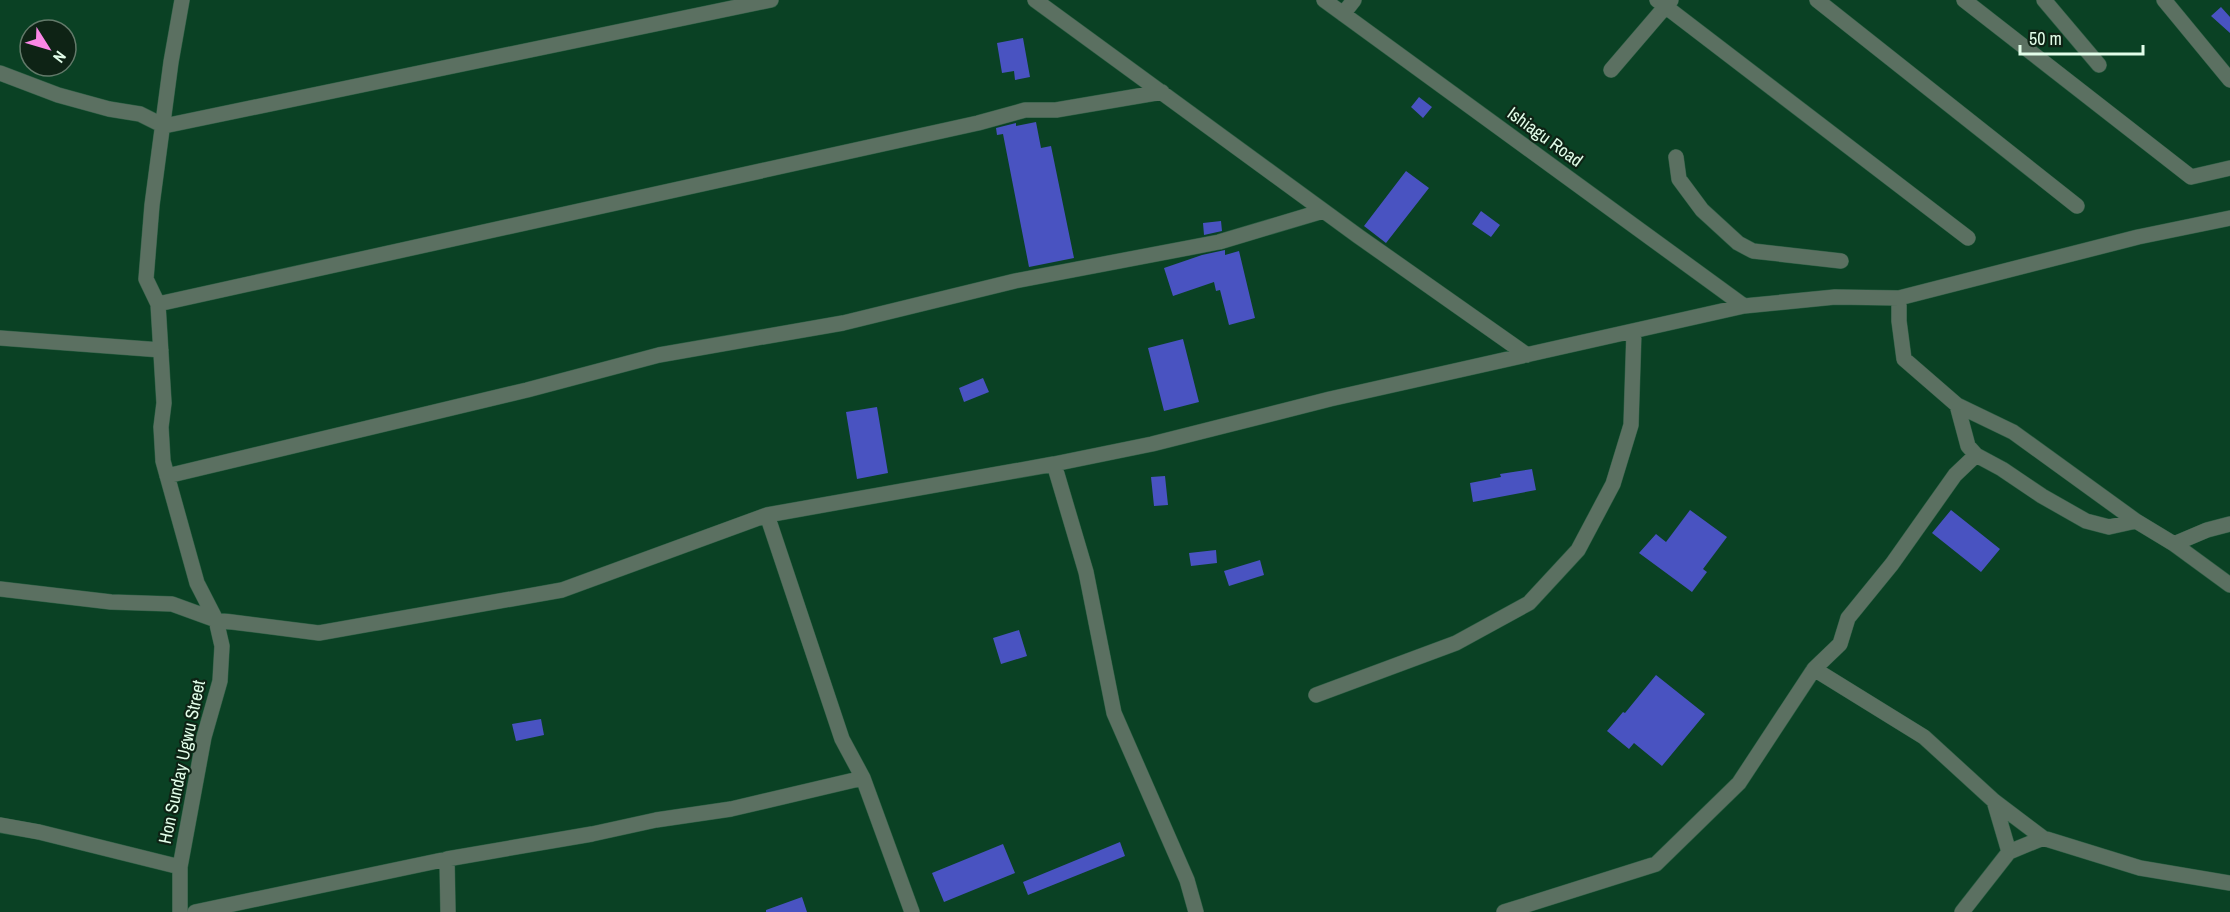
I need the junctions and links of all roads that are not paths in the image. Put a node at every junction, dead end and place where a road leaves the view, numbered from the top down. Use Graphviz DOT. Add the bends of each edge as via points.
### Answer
graph roads {
  1 [pos="182,0"];
  2 [pos="771,0"];
  3 [pos="1035,0"];
  4 [pos="1324,0"];
  5 [pos="1354,0"];
  6 [pos="1816,0"];
  7 [pos="1964,0"];
  8 [pos="2044,0"];
  9 [pos="2164,0"];
  10 [pos="1665,2"];
  11 [pos="1343,14"];
  12 [pos="2099,65"];
  13 [pos="1611,70"];
  14 [pos="0,73"];
  15 [pos="2230,80"];
  16 [pos="1162,92"];
  17 [pos="164,126"];
  18 [pos="1676,157"];
  19 [pos="2230,168"];
  20 [pos="2077,206"];
  21 [pos="1323,211"];
  22 [pos="2230,218"];
  23 [pos="1968,238"];
  24 [pos="1841,261"];
  25 [pos="1899,298"];
  26 [pos="158,304"];
  27 [pos="1744,306"];
  28 [pos="1634,331"];
  29 [pos="0,338"];
  30 [pos="161,350"];
  31 [pos="1527,355"];
  32 [pos="1957,405"];
  33 [pos="1976,455"];
  34 [pos="1054,464"];
  35 [pos="167,476"];
  36 [pos="767,515"];
  37 [pos="2136,521"];
  38 [pos="2230,524"];
  39 [pos="2174,544"];
  40 [pos="2230,585"];
  41 [pos="0,589"];
  42 [pos="216,620"];
  43 [pos="1814,669"];
  44 [pos="1317,695"];
  45 [pos="862,778"];
  46 [pos="1994,801"];
  47 [pos="0,825"];
  48 [pos="2043,838"];
  49 [pos="2009,852"];
  50 [pos="447,859"];
  51 [pos="180,867"];
  52 [pos="2230,883"];
  53 [pos="180,912"];
  54 [pos="195,912"];
  55 [pos="448,912"];
  56 [pos="912,912"];
  57 [pos="1196,912"];
  58 [pos="1504,912"];
  59 [pos="1962,912"];
  1 -- 17 [label="street, Hon Sunday Ugwu Street"];
  2 -- 17 [label="street"];
  3 -- 16 [label="street"];
  4 -- 11 [label="street, Ishiagu Road"];
  5 -- 11 [label="street"];
  6 -- 20 [label="street"];
  7 -- 19 [label="street" via="2191,177"];
  8 -- 12 [label="street"];
  9 -- 15 [label="street"];
  10 -- 13 [label="street"];
  10 -- 23 [label="street"];
  11 -- 27 [label="street, Ishiagu Road"];
  14 -- 17 [label="street" via="58,95 140,114"];
  16 -- 21 [label="street"];
  16 -- 26 [label="street" via="1056,110 1025,110"];
  17 -- 26 [label="street, Hon Sunday Ugwu Street" via="146,279"];
  18 -- 24 [label="street" via="1679,179 1702,210 1738,243 1753,250"];
  21 -- 31 [label="street"];
  21 -- 35 [label="street" via="1219,242 1015,280 843,323 659,355"];
  22 -- 25 [label="street" via="2138,237"];
  25 -- 27 [label="street" via="1835,297"];
  25 -- 32 [label="street" via="1904,359"];
  26 -- 30 [label="street, Hon Sunday Ugwu Street"];
  27 -- 28 [label="street"];
  28 -- 31 [label="street"];
  28 -- 44 [label="street" via="1631,424 1613,484 1578,550 1529,603 1456,643"];
  29 -- 30 [label="street"];
  30 -- 35 [label="street, Hon Sunday Ugwu Street" via="161,427"];
  31 -- 34 [label="street"];
  32 -- 33 [label="street" via="1968,446"];
  32 -- 37 [label="street" via="2013,432"];
  33 -- 37 [label="street" via="2086,521 2109,527"];
  33 -- 43 [label="street" via="1955,475 1848,618 1840,644"];
  34 -- 36 [label="street"];
  34 -- 57 [label="street" via="1086,572 1114,712 1187,880"];
  35 -- 42 [label="street, Hon Sunday Ugwu Street" via="197,583"];
  36 -- 42 [label="street" via="562,590 320,633"];
  36 -- 45 [label="street" via="842,739"];
  37 -- 39 [label="street"];
  38 -- 39 [label="street"];
  39 -- 40 [label="street"];
  41 -- 42 [label="street" via="111,602 172,604"];
  42 -- 51 [label="street, Hon Sunday Ugwu Street" via="222,646 220,681 204,737"];
  43 -- 46 [label="street" via="1924,737"];
  43 -- 58 [label="street" via="1739,783 1656,864"];
  45 -- 50 [label="street" via="731,809"];
  45 -- 56 [label="street"];
  46 -- 48 [label="street"];
  46 -- 49 [label="street"];
  47 -- 51 [label="street"];
  48 -- 49 [label="street"];
  48 -- 52 [label="street" via="2140,868"];
  49 -- 59 [label="street"];
  50 -- 54 [label="street"];
  50 -- 55 [label="street"];
  51 -- 53 [label="street, Hon Sunday Ugwu Street"];
}
